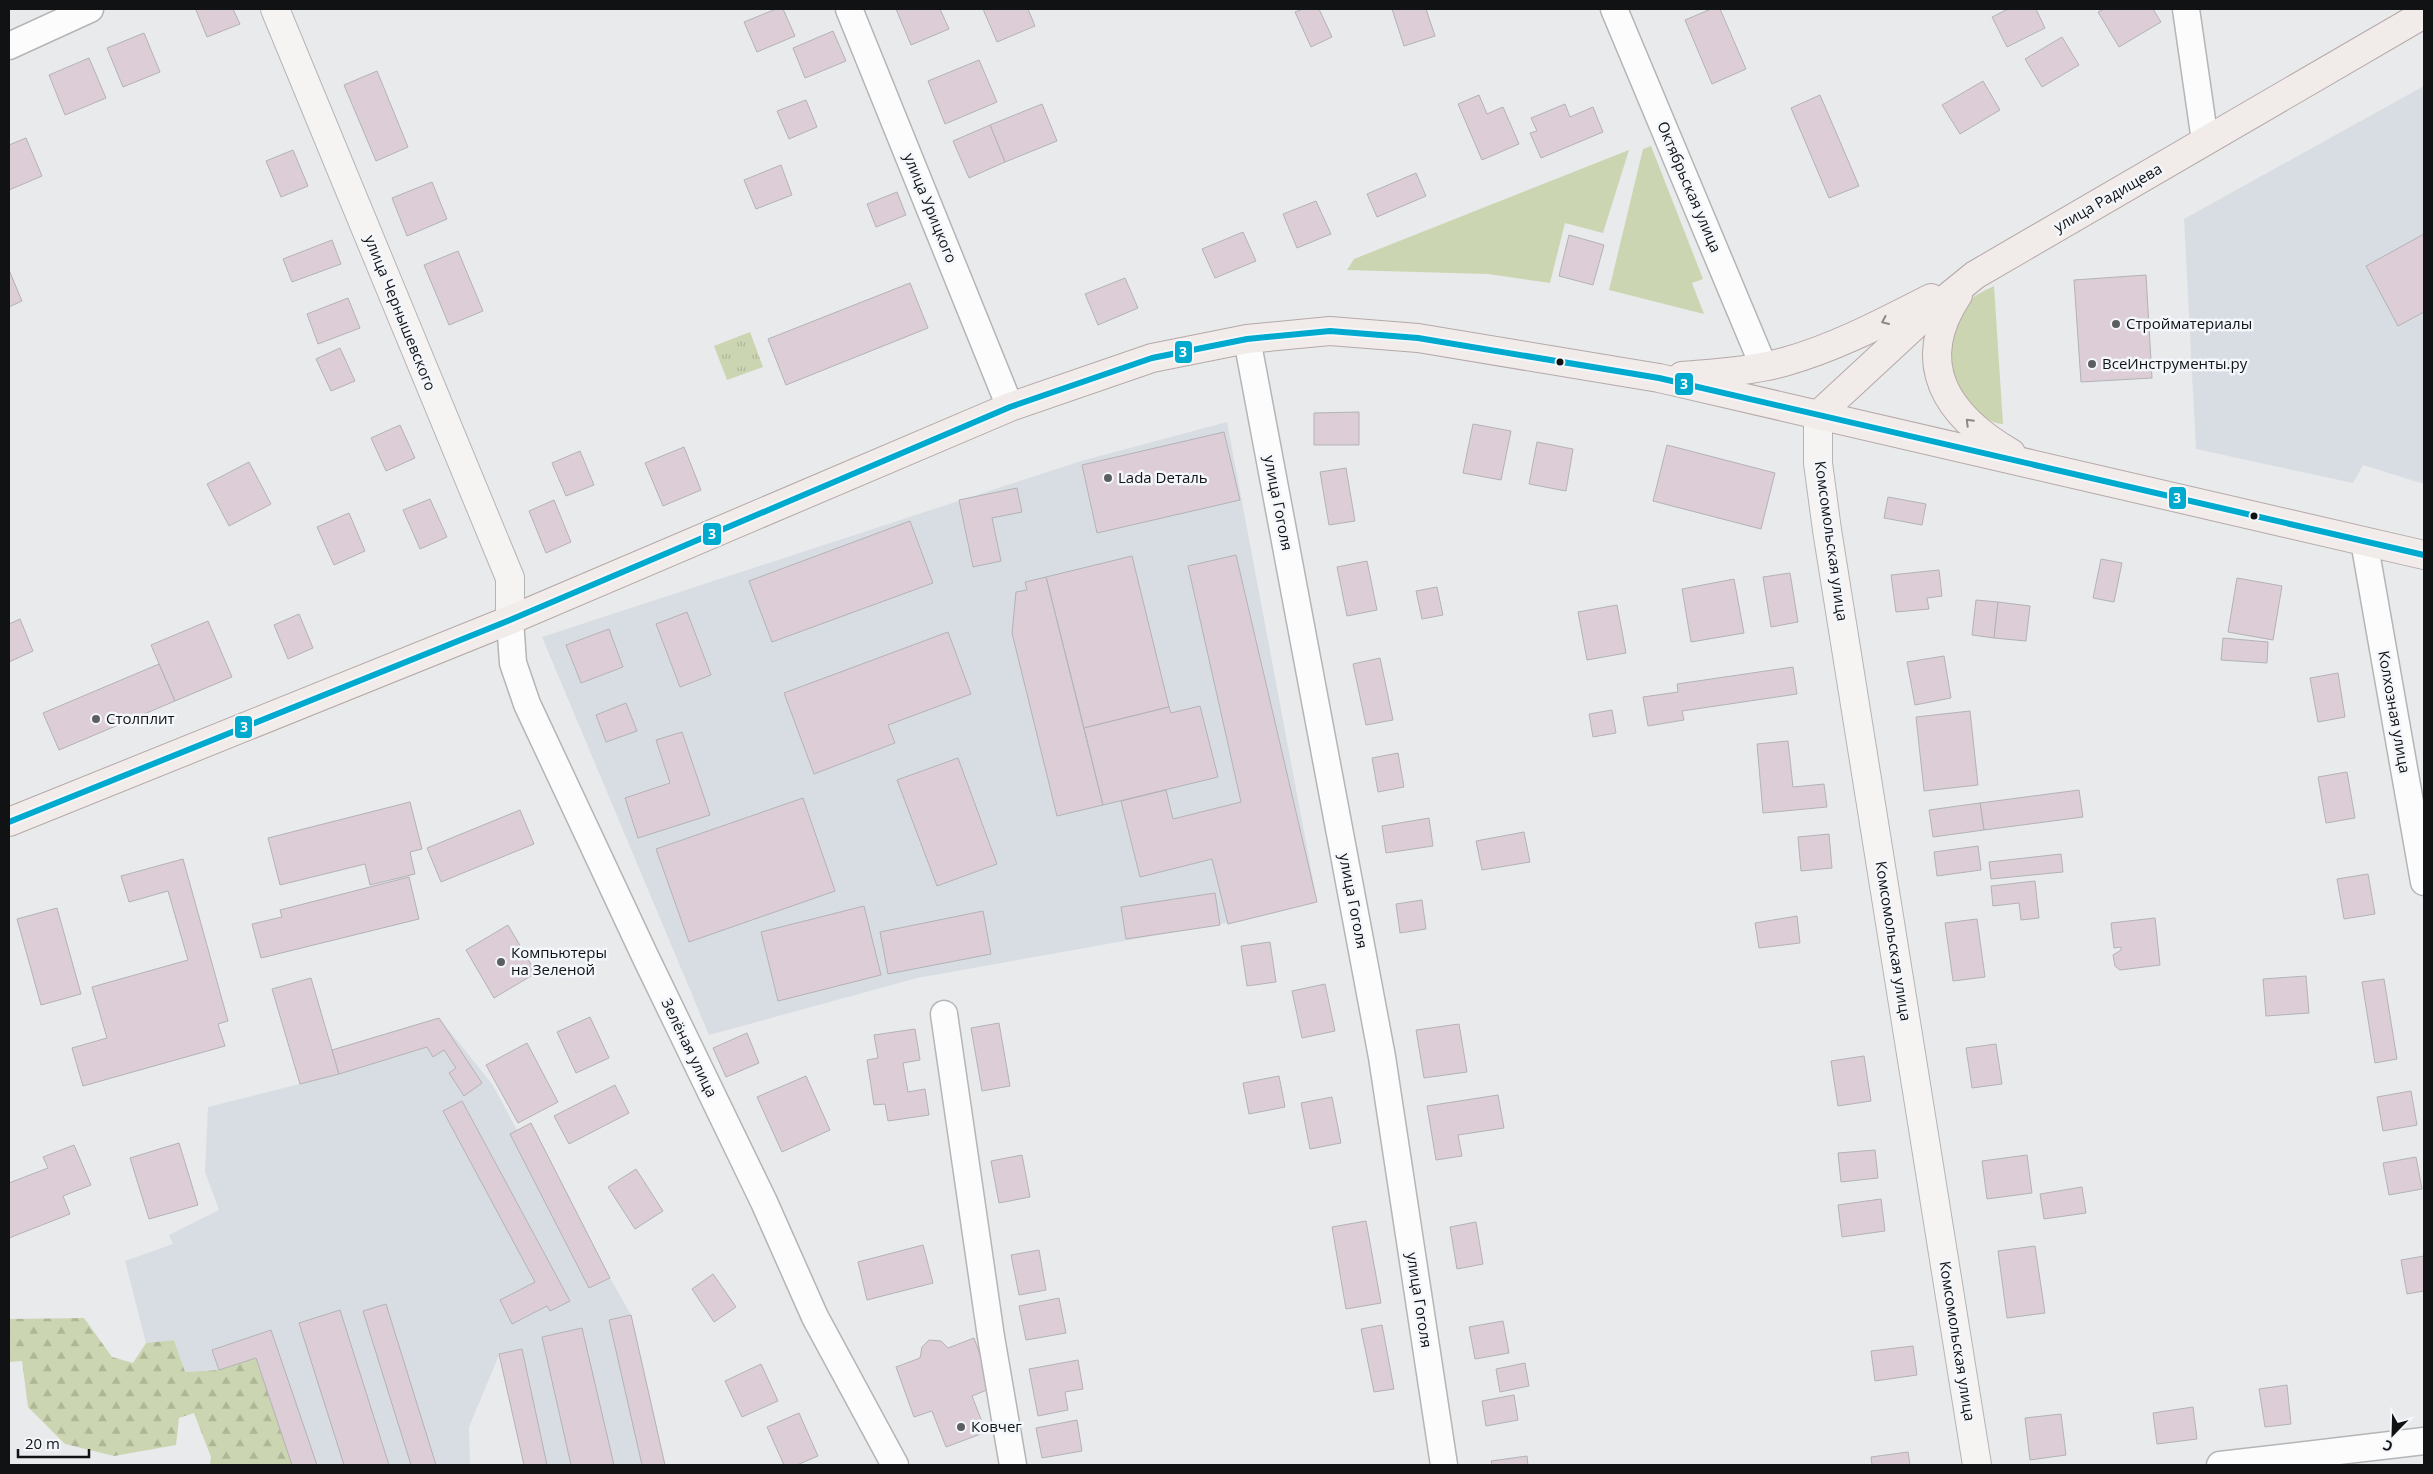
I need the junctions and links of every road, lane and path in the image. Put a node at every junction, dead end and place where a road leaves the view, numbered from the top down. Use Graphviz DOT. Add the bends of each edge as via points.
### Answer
graph roads {
  1 [pos="90,9"];
  2 [pos="275,9"];
  3 [pos="850,9"];
  4 [pos="1614,9"];
  5 [pos="2186,9"];
  6 [pos="2424,14"];
  7 [pos="9,46"];
  8 [pos="2205,141"];
  9 [pos="1975,275"];
  10 [pos="1248,339"];
  11 [pos="1763,365"];
  12 [pos="1658,378"];
  13 [pos="1010,407"];
  14 [pos="1818,416"];
  15 [pos="2040,466"];
  16 [pos="2364,541"];
  17 [pos="2424,555"];
  18 [pos="510,620"];
  19 [pos="9,822"];
  20 [pos="2424,882"];
  21 [pos="944,1014"];
  22 [pos="2424,1441"];
  23 [pos="895,1465"];
  24 [pos="1014,1465"];
  25 [pos="1444,1465"];
  26 [pos="1977,1465"];
  27 [pos="2220,1465"];
  1 -- 7 [label="street"];
  2 -- 18 [label="street, улица Чернышевского" via="510,578"];
  3 -- 13 [label="street, улица Урицкого"];
  4 -- 11 [label="street, Октябрьская улица"];
  5 -- 8 [label="street"];
  6 -- 8 [label="main road, улица Радищева"];
  8 -- 9 [label="main road, улица Радищева"];
  9 -- 11 [label="main road, one-way" via="1832,345"];
  9 -- 14 [label="main road, улица Радищева" via="1927,314"];
  15 -- 9 [label="main road, one-way" via="2011,453 1978,430 1954,405 1938,372 1936,352 1944,317"];
  10 -- 12 [label="main road" via="1330,331 1418,338"];
  10 -- 13 [label="main road" via="1152,358"];
  10 -- 25 [label="street, улица Гоголя" via="1382,1057"];
  11 -- 12 [label="main road"];
  12 -- 14 [label="main road"];
  13 -- 18 [label="main road"];
  14 -- 15 [label="main road"];
  14 -- 26 [label="street, Комсомольская улица" via="1818,464 1827,530"];
  15 -- 16 [label="main road"];
  16 -- 17 [label="main road"];
  16 -- 20 [label="street, Колхозная улица"];
  18 -- 19 [label="main road"];
  18 -- 23 [label="street, Зелёная улица" via="513,663 527,704 764,1202 815,1318"];
  21 -- 24 [label="street" via="991,1336"];
  22 -- 27 [label="street"];
}
